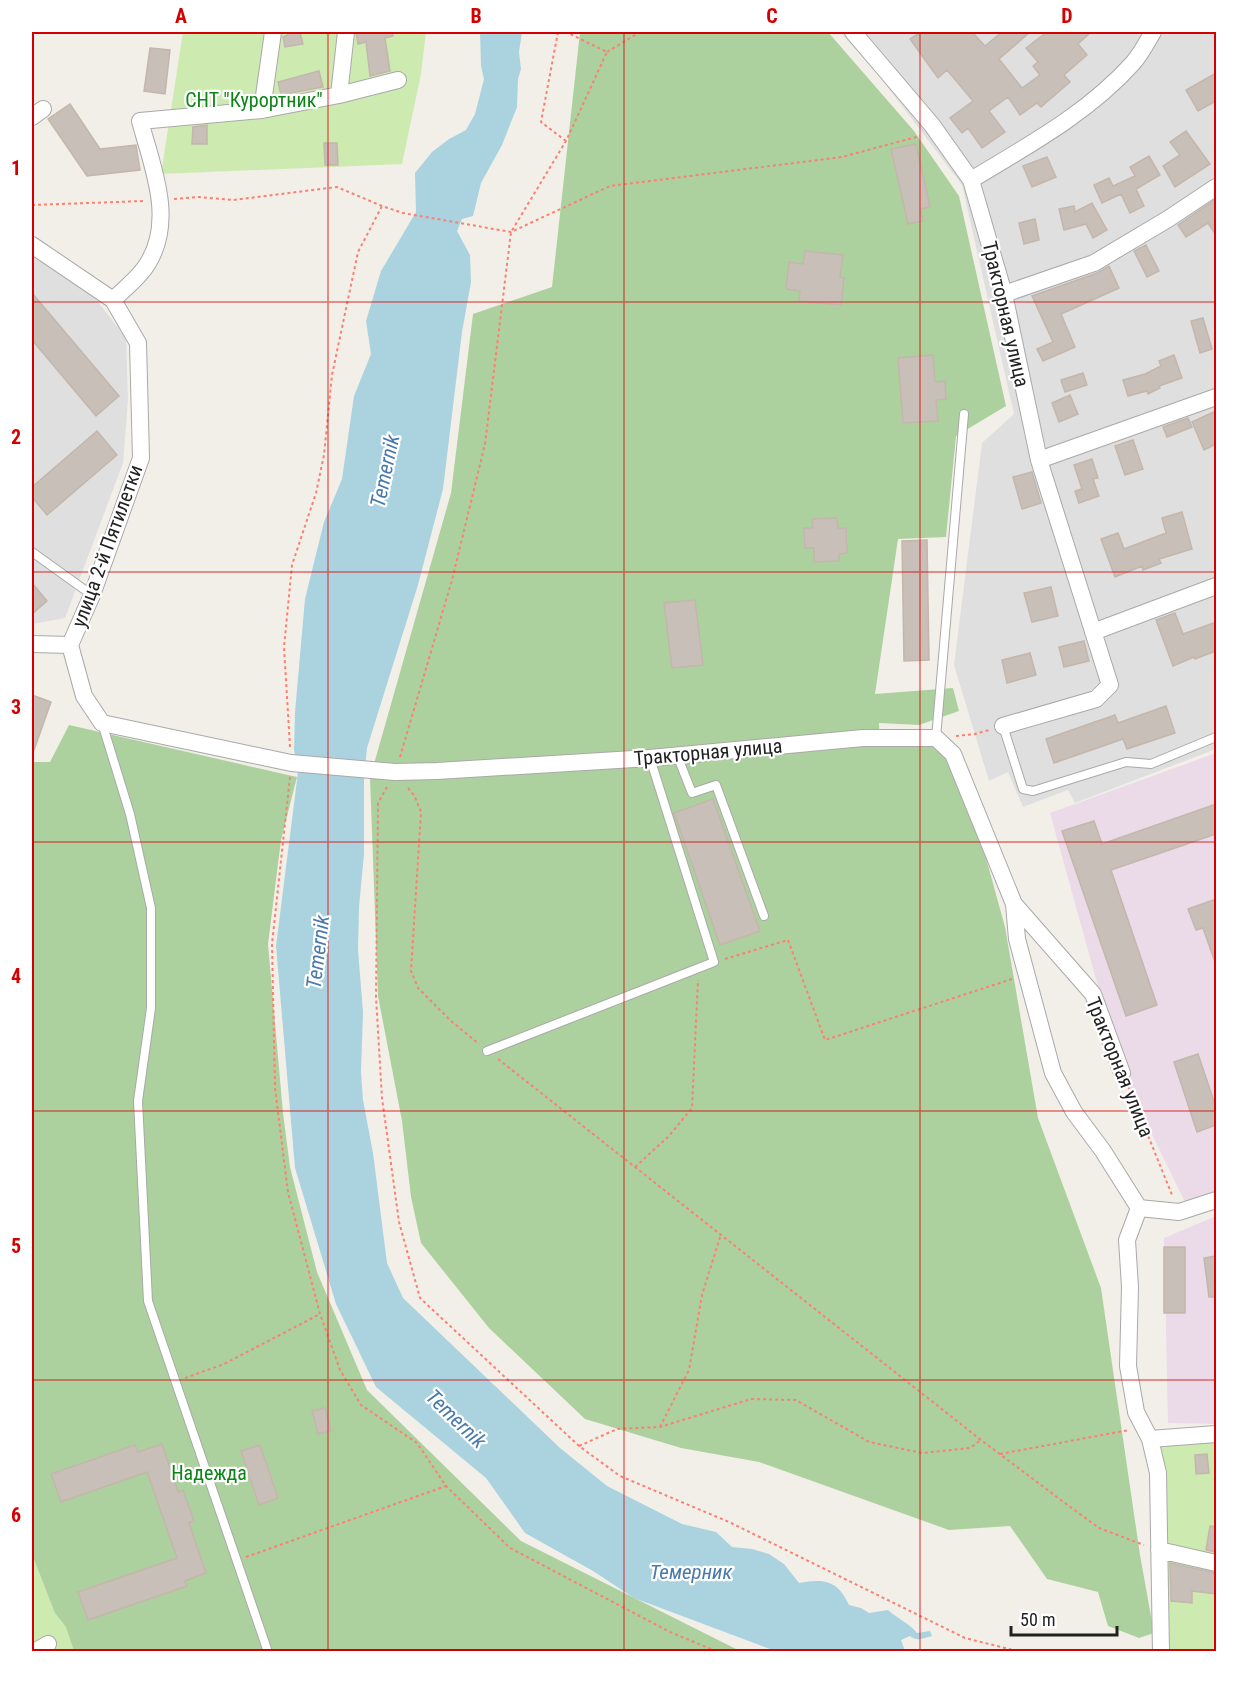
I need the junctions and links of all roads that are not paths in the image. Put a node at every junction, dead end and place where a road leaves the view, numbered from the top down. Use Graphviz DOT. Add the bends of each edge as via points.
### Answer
graph roads {
  1 [pos="273,32"];
  2 [pos="346,32"];
  3 [pos="853,32"];
  4 [pos="1153,32"];
  5 [pos="398,80"];
  6 [pos="339,95"];
  7 [pos="262,110"];
  8 [pos="971,180"];
  9 [pos="1216,187"];
  10 [pos="32,245"];
  11 [pos="1005,294"];
  12 [pos="113,300"];
  13 [pos="1216,397"];
  14 [pos="964,414"];
  15 [pos="1039,460"];
  16 [pos="32,552"];
  17 [pos="1216,586"];
  18 [pos="92,595"];
  19 [pos="1093,632"];
  20 [pos="32,644"];
  21 [pos="70,645"];
  22 [pos="102,723"];
  23 [pos="1003,726"];
  24 [pos="1216,737"];
  25 [pos="936,738"];
  26 [pos="676,754"];
  27 [pos="650,758"];
  28 [pos="1014,904"];
  29 [pos="764,916"];
  30 [pos="487,1051"];
  31 [pos="1122,1073"];
  32 [pos="1216,1200"];
  33 [pos="1139,1208"];
  34 [pos="1147,1433"];
  35 [pos="1216,1434"];
  36 [pos="1159,1550"];
  37 [pos="1216,1563"];
  38 [pos="268,1652"];
  39 [pos="1161,1652"];
  1 -- 7 [label="street"];
  2 -- 6 [label="street"];
  3 -- 8 [label="street, Тракторная улица" via="937,132"];
  4 -- 8 [label="street" via="1134,61 1097,99"];
  5 -- 6 [label="street"];
  6 -- 7 [label="street"];
  7 -- 12 [label="street" via="140,121 161,200 159,241 147,264"];
  8 -- 11 [label="street, Тракторная улица"];
  9 -- 11 [label="street" via="1094,263"];
  10 -- 12 [label="street, улица 2-й Пятилетки"];
  11 -- 15 [label="street, Тракторная улица"];
  12 -- 18 [label="street, улица 2-й Пятилетки" via="138,343 141,458"];
  13 -- 15 [label="street"];
  14 -- 25 [label="lane"];
  15 -- 19 [label="street, Тракторная улица"];
  16 -- 18 [label="lane"];
  17 -- 19 [label="street"];
  18 -- 21 [label="street, улица 2-й Пятилетки"];
  19 -- 23 [label="street, Тракторная улица" via="1110,685 1096,699"];
  20 -- 21 [label="street, улица 2-й Пятилетки"];
  21 -- 22 [label="street, улица 2-й Пятилетки" via="84,696"];
  22 -- 27 [label="street, Тракторная улица" via="293,763 395,772"];
  22 -- 38 [label="lane" via="130,814 151,908 151,1008 138,1101 148,1301"];
  23 -- 24 [label="lane" via="1023,789 1033,791 1126,762 1151,764"];
  25 -- 26 [label="street, Тракторная улица" via="863,738"];
  25 -- 28 [label="street, Тракторная улица" via="953,754"];
  26 -- 27 [label="street, Тракторная улица"];
  26 -- 29 [label="lane" via="692,793 716,785"];
  27 -- 30 [label="lane" via="714,963"];
  28 -- 31 [label="street, Тракторная улица" via="1093,994"];
  28 -- 33 [label="street, Тракторная улица" via="1017,939 1053,1073 1074,1112"];
  32 -- 33 [label="street" via="1179,1212"];
  33 -- 34 [label="street" via="1127,1240 1128,1366 1136,1412"];
  34 -- 35 [label="street"];
  34 -- 36 [label="street" via="1158,1473"];
  36 -- 37 [label="street"];
  36 -- 39 [label="street"];
}
